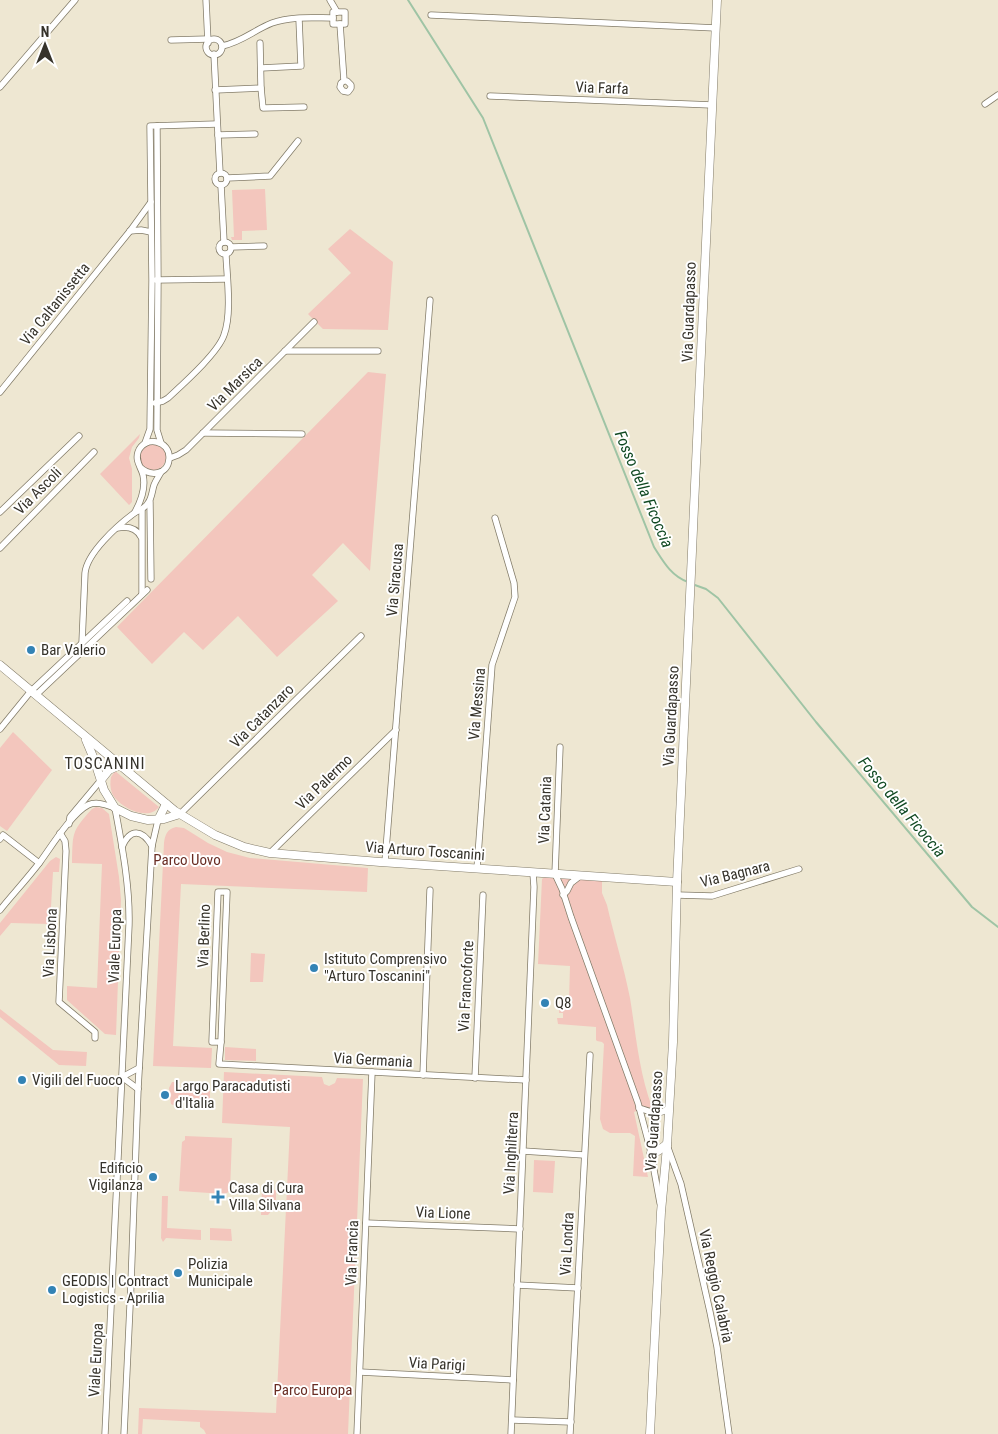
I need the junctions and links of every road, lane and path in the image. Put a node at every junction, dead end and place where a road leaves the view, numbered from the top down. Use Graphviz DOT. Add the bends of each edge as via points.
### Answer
graph roads {
  1 [pos="75,0"];
  2 [pos="206,0"];
  3 [pos="330,0"];
  4 [pos="717,0"];
  5 [pos="337,12"];
  6 [pos="431,15"];
  7 [pos="334,18"];
  8 [pos="299,19"];
  9 [pos="340,24"];
  10 [pos="716,28"];
  11 [pos="171,40"];
  12 [pos="208,40"];
  13 [pos="260,42"];
  14 [pos="222,46"];
  15 [pos="214,54"];
  16 [pos="262,68"];
  17 [pos="344,81"];
  18 [pos="0,87"];
  19 [pos="261,88"];
  20 [pos="215,90"];
  21 [pos="998,95"];
  22 [pos="490,96"];
  23 [pos="986,104"];
  24 [pos="712,105"];
  25 [pos="304,107"];
  26 [pos="217,124"];
  27 [pos="154,126"];
  28 [pos="255,134"];
  29 [pos="218,135"];
  30 [pos="298,141"];
  31 [pos="220,173"];
  32 [pos="227,178"];
  33 [pos="221,185"];
  34 [pos="151,202"];
  35 [pos="130,231"];
  36 [pos="151,232"];
  37 [pos="224,242"];
  38 [pos="264,246"];
  39 [pos="231,247"];
  40 [pos="226,254"];
  41 [pos="227,279"];
  42 [pos="155,280"];
  43 [pos="430,300"];
  44 [pos="314,322"];
  45 [pos="285,351"];
  46 [pos="378,352"];
  47 [pos="0,392"];
  48 [pos="154,404"];
  49 [pos="203,433"];
  50 [pos="302,434"];
  51 [pos="80,436"];
  52 [pos="145,443"];
  53 [pos="161,443"];
  54 [pos="94,452"];
  55 [pos="170,458"];
  56 [pos="140,467"];
  57 [pos="161,472"];
  58 [pos="150,502"];
  59 [pos="142,509"];
  60 [pos="0,512"];
  61 [pos="135,512"];
  62 [pos="495,518"];
  63 [pos="117,528"];
  64 [pos="142,539"];
  65 [pos="0,548"];
  66 [pos="142,564"];
  67 [pos="151,565"];
  68 [pos="151,579"];
  69 [pos="126,601"];
  70 [pos="362,636"];
  71 [pos="82,643"];
  72 [pos="0,665"];
  73 [pos="33,693"];
  74 [pos="0,729"];
  75 [pos="396,730"];
  76 [pos="85,736"];
  77 [pos="560,748"];
  78 [pos="120,765"];
  79 [pos="101,780"];
  80 [pos="166,804"];
  81 [pos="114,808"];
  82 [pos="180,814"];
  83 [pos="158,820"];
  84 [pos="69,824"];
  85 [pos="60,833"];
  86 [pos="0,839"];
  87 [pos="152,846"];
  88 [pos="122,847"];
  89 [pos="270,852"];
  90 [pos="384,862"];
  91 [pos="39,863"];
  92 [pos="477,869"];
  93 [pos="799,869"];
  94 [pos="533,872"];
  95 [pos="555,874"];
  96 [pos="580,876"];
  97 [pos="677,882"];
  98 [pos="430,890"];
  99 [pos="563,895"];
  100 [pos="677,895"];
  101 [pos="483,896"];
  102 [pos="0,910"];
  103 [pos="95,1038"];
  104 [pos="220,1042"];
  105 [pos="590,1055"];
  106 [pos="219,1064"];
  107 [pos="140,1068"];
  108 [pos="372,1072"];
  109 [pos="423,1075"];
  110 [pos="122,1077"];
  111 [pos="475,1078"];
  112 [pos="526,1080"];
  113 [pos="138,1089"];
  114 [pos="640,1108"];
  115 [pos="669,1108"];
  116 [pos="667,1145"];
  117 [pos="523,1151"];
  118 [pos="651,1153"];
  119 [pos="584,1155"];
  120 [pos="661,1212"];
  121 [pos="366,1223"];
  122 [pos="520,1228"];
  123 [pos="517,1285"];
  124 [pos="578,1288"];
  125 [pos="360,1372"];
  126 [pos="513,1380"];
  127 [pos="512,1420"];
  128 [pos="571,1422"];
  129 [pos="105,1434"];
  130 [pos="124,1434"];
  131 [pos="357,1434"];
  132 [pos="511,1434"];
  133 [pos="570,1434"];
  134 [pos="650,1434"];
  135 [pos="729,1434"];
  1 -- 18 [label="street"];
  2 -- 12 [label="street"];
  3 -- 5 [label="street"];
  4 -- 10 [label="street, Via Guardapasso"];
  5 -- 7 [label="street" via="334,12"];
  5 -- 9 [label="street" via="345,12 345,24"];
  6 -- 10 [label="street"];
  7 -- 8 [label="street"];
  7 -- 9 [label="street" via="334,24"];
  8 -- 14 [label="street" via="272,23 238,42"];
  8 -- 16 [label="street" via="301,66"];
  9 -- 17 [label="street"];
  10 -- 24 [label="street, Via Guardapasso"];
  11 -- 12 [label="street"];
  12 -- 14 [label="street" via="218,40"];
  12 -- 15 [label="street" via="208,50"];
  13 -- 16 [label="street"];
  14 -- 15 [label="street" via="219,53"];
  15 -- 20 [label="street"];
  16 -- 19 [label="street"];
  19 -- 20 [label="street"];
  19 -- 25 [label="street" via="263,108"];
  20 -- 26 [label="street"];
  21 -- 23 [label="street"];
  22 -- 24 [label="street, Via Farfa"];
  24 -- 97 [label="street, Via Guardapasso"];
  26 -- 27 [label="street"];
  26 -- 29 [label="street"];
  27 -- 34 [label="street"];
  27 -- 42 [label="street"];
  28 -- 29 [label="street"];
  29 -- 31 [label="street"];
  30 -- 32 [label="street" via="270,176"];
  31 -- 32 [label="street"];
  31 -- 33 [label="street" via="215,179"];
  32 -- 33 [label="street"];
  33 -- 37 [label="street"];
  34 -- 35 [label="street, Via Caltanissetta"];
  34 -- 36 [label="street"];
  35 -- 36 [label="street"];
  35 -- 47 [label="street, Via Caltanissetta"];
  36 -- 42 [label="street"];
  37 -- 39 [label="street"];
  37 -- 40 [label="street" via="219,249"];
  38 -- 39 [label="street"];
  39 -- 40 [label="street"];
  40 -- 41 [label="street"];
  41 -- 42 [label="street"];
  41 -- 48 [label="street" via="227,319 222,341 168,398"];
  42 -- 48 [label="street"];
  43 -- 75 [label="street, Via Siracusa"];
  44 -- 45 [label="street, Via Marsica"];
  45 -- 46 [label="street"];
  45 -- 49 [label="street, Via Marsica"];
  48 -- 52 [label="street"];
  48 -- 53 [label="street"];
  49 -- 50 [label="street"];
  49 -- 55 [label="street, Via Marsica" via="184,452"];
  51 -- 60 [label="street"];
  52 -- 53 [label="street"];
  52 -- 56 [label="street" via="138,451"];
  53 -- 55 [label="street"];
  54 -- 65 [label="street, Via Ascoli"];
  55 -- 57 [label="street"];
  56 -- 57 [label="street" via="150,473"];
  56 -- 61 [label="street" via="144,482"];
  57 -- 58 [label="street"];
  58 -- 59 [label="street"];
  58 -- 67 [label="street"];
  59 -- 61 [label="street"];
  59 -- 64 [label="street"];
  61 -- 63 [label="street"];
  62 -- 92 [label="street, Via Messina" via="515,596 492,665"];
  63 -- 64 [label="street" via="135,529"];
  63 -- 71 [label="street" via="87,563"];
  64 -- 66 [label="street"];
  66 -- 67 [label="street"];
  66 -- 73 [label="street" via="144,592"];
  67 -- 68 [label="street"];
  69 -- 71 [label="street"];
  70 -- 82 [label="street, Via Catanzaro"];
  71 -- 73 [label="street"];
  72 -- 73 [label="street, Via Arturo Toscanini"];
  73 -- 74 [label="street"];
  73 -- 76 [label="street, Via Arturo Toscanini"];
  75 -- 89 [label="street, Via Palermo"];
  75 -- 90 [label="street, Via Siracusa"];
  76 -- 78 [label="street, Via Arturo Toscanini"];
  76 -- 79 [label="street, Via Arturo Toscanini"];
  77 -- 95 [label="street, Via Catania"];
  78 -- 79 [label="street" via="108,770"];
  78 -- 80 [label="street, Via Arturo Toscanini"];
  79 -- 81 [label="street, Via Arturo Toscanini"];
  79 -- 84 [label="street" via="70,817"];
  80 -- 82 [label="street, Via Arturo Toscanini"];
  80 -- 83 [label="street"];
  81 -- 83 [label="street" via="133,817"];
  81 -- 84 [label="street" via="90,804"];
  81 -- 88 [label="street, Viale Europa"];
  82 -- 83 [label="street"];
  82 -- 89 [label="street, Via Arturo Toscanini" via="227,841"];
  83 -- 87 [label="street, Viale Europa"];
  84 -- 85 [label="street"];
  85 -- 91 [label="street"];
  85 -- 103 [label="street, Via Lisbona" via="66,851 59,1002 95,1032"];
  86 -- 91 [label="street" via="3,835"];
  87 -- 88 [label="street" via="145,836 136,833 127,837"];
  87 -- 107 [label="street, Viale Europa"];
  88 -- 110 [label="street, Viale Europa" via="129,919"];
  89 -- 90 [label="street, Via Arturo Toscanini"];
  90 -- 92 [label="street, Via Arturo Toscanini"];
  91 -- 102 [label="street"];
  92 -- 94 [label="street, Via Arturo Toscanini"];
  93 -- 100 [label="street, Via Bagnara" via="714,895"];
  94 -- 95 [label="street, Via Arturo Toscanini"];
  94 -- 112 [label="street, Via Inghilterra"];
  95 -- 96 [label="street, Via Arturo Toscanini"];
  95 -- 99 [label="street"];
  96 -- 97 [label="street, Via Arturo Toscanini"];
  96 -- 99 [label="street"];
  97 -- 100 [label="street, Via Guardapasso"];
  98 -- 109 [label="street"];
  99 -- 114 [label="street"];
  100 -- 115 [label="street, Via Guardapasso"];
  101 -- 111 [label="street, Via Francoforte"];
  104 -- 104 [label="street, Via Berlino" via="227,892 218,892 212,1042"];
  104 -- 106 [label="street, Via Berlino"];
  105 -- 119 [label="street, Via Londra"];
  106 -- 108 [label="street, Via Germania"];
  107 -- 110 [label="street"];
  107 -- 113 [label="street, Viale Europa"];
  108 -- 109 [label="street, Via Germania"];
  108 -- 121 [label="street, Via Francia"];
  109 -- 111 [label="street, Via Germania"];
  110 -- 113 [label="street"];
  110 -- 129 [label="street, Viale Europa"];
  111 -- 112 [label="street, Via Germania"];
  112 -- 117 [label="street, Via Inghilterra"];
  113 -- 130 [label="street, Viale Europa"];
  114 -- 115 [label="street" via="657,1113"];
  114 -- 118 [label="street"];
  115 -- 116 [label="street, Via Guardapasso"];
  116 -- 118 [label="street"];
  116 -- 120 [label="street, Via Guardapasso"];
  116 -- 135 [label="street, Via Reggio Calabria" via="681,1184 710,1312"];
  117 -- 119 [label="street"];
  117 -- 122 [label="street, Via Inghilterra"];
  118 -- 120 [label="street"];
  119 -- 124 [label="street, Via Londra"];
  120 -- 134 [label="street, Via Guardapasso"];
  121 -- 122 [label="street, Via Lione"];
  121 -- 125 [label="street, Via Francia"];
  122 -- 123 [label="street, Via Inghilterra"];
  123 -- 124 [label="street"];
  123 -- 126 [label="street, Via Inghilterra"];
  124 -- 128 [label="street, Via Londra"];
  125 -- 126 [label="street, Via Parigi"];
  125 -- 131 [label="street, Via Francia"];
  126 -- 127 [label="street, Via Inghilterra"];
  127 -- 128 [label="street"];
  127 -- 132 [label="street, Via Inghilterra"];
  128 -- 133 [label="street, Via Londra"];
}
